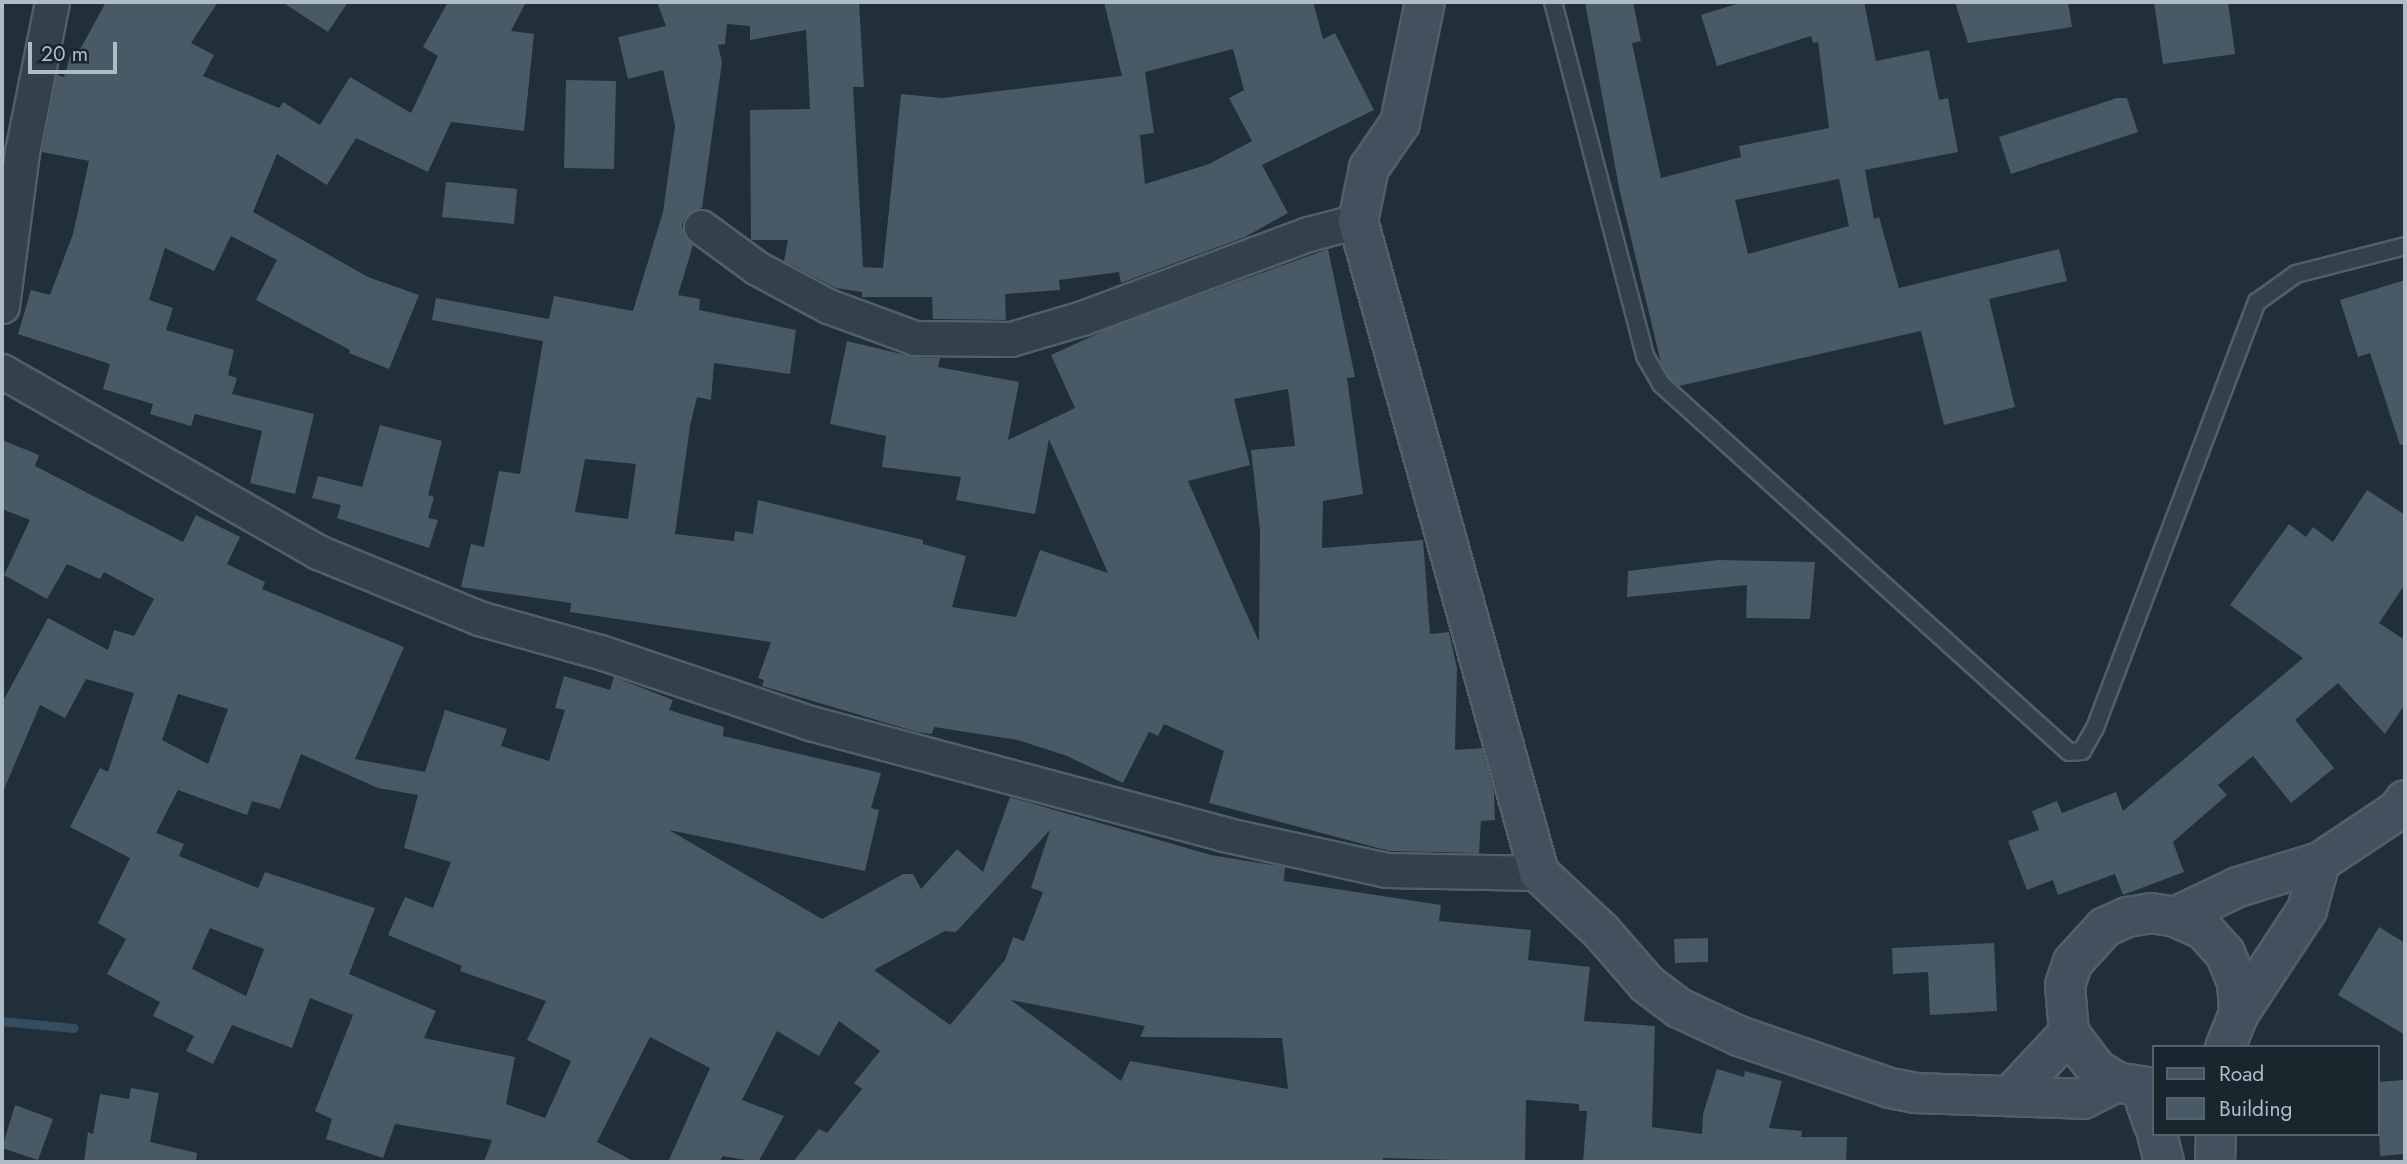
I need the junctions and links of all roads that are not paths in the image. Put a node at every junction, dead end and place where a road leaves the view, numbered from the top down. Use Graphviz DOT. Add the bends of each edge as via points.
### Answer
graph roads {
  1 [pos="52,2"];
  2 [pos="1425,2"];
  3 [pos="1553,2"];
  4 [pos="1358,221"];
  5 [pos="701,228"];
  6 [pos="2405,246"];
  7 [pos="2,306"];
  8 [pos="2,372"];
  9 [pos="2403,808"];
  10 [pos="2320,862"];
  11 [pos="1539,873"];
  12 [pos="2175,917"];
  13 [pos="2232,1030"];
  14 [pos="2069,1033"];
  15 [pos="2011,1095"];
  16 [pos="2141,1095"];
  17 [pos="2158,1136"];
  18 [pos="2216,1136"];
  19 [pos="2164,1162"];
  20 [pos="2215,1162"];
  1 -- 7 [label="street" via="22,152"];
  2 -- 4 [label="main road" via="1400,123 1369,168"];
  3 -- 6 [label="lane" via="1645,356 1661,384 2070,752 2082,751 2095,728 2257,302 2296,274"];
  4 -- 5 [label="street" via="1308,234 1082,318 1011,338 915,338 828,306 769,275"];
  4 -- 11 [label="main road"];
  8 -- 11 [label="street" via="318,552 479,618 600,652 810,723 1237,838 1387,870"];
  9 -- 10 [label="main road"];
  10 -- 12 [label="main road" via="2238,887"];
  10 -- 13 [label="main road" via="2307,910"];
  11 -- 15 [label="main road" via="1601,931 1647,984 1714,1026 1889,1088"];
  12 -- 13 [label="main road" via="2204,930 2225,953 2237,982"];
  12 -- 14 [label="main road" via="2127,917 2086,942 2064,985"];
  14 -- 15 [label="main road"];
  14 -- 16 [label="main road" via="2088,1062"];
  15 -- 16 [label="main road" via="2083,1099"];
  17 -- 19 [label="main road"];
  18 -- 20 [label="main road"];
}
